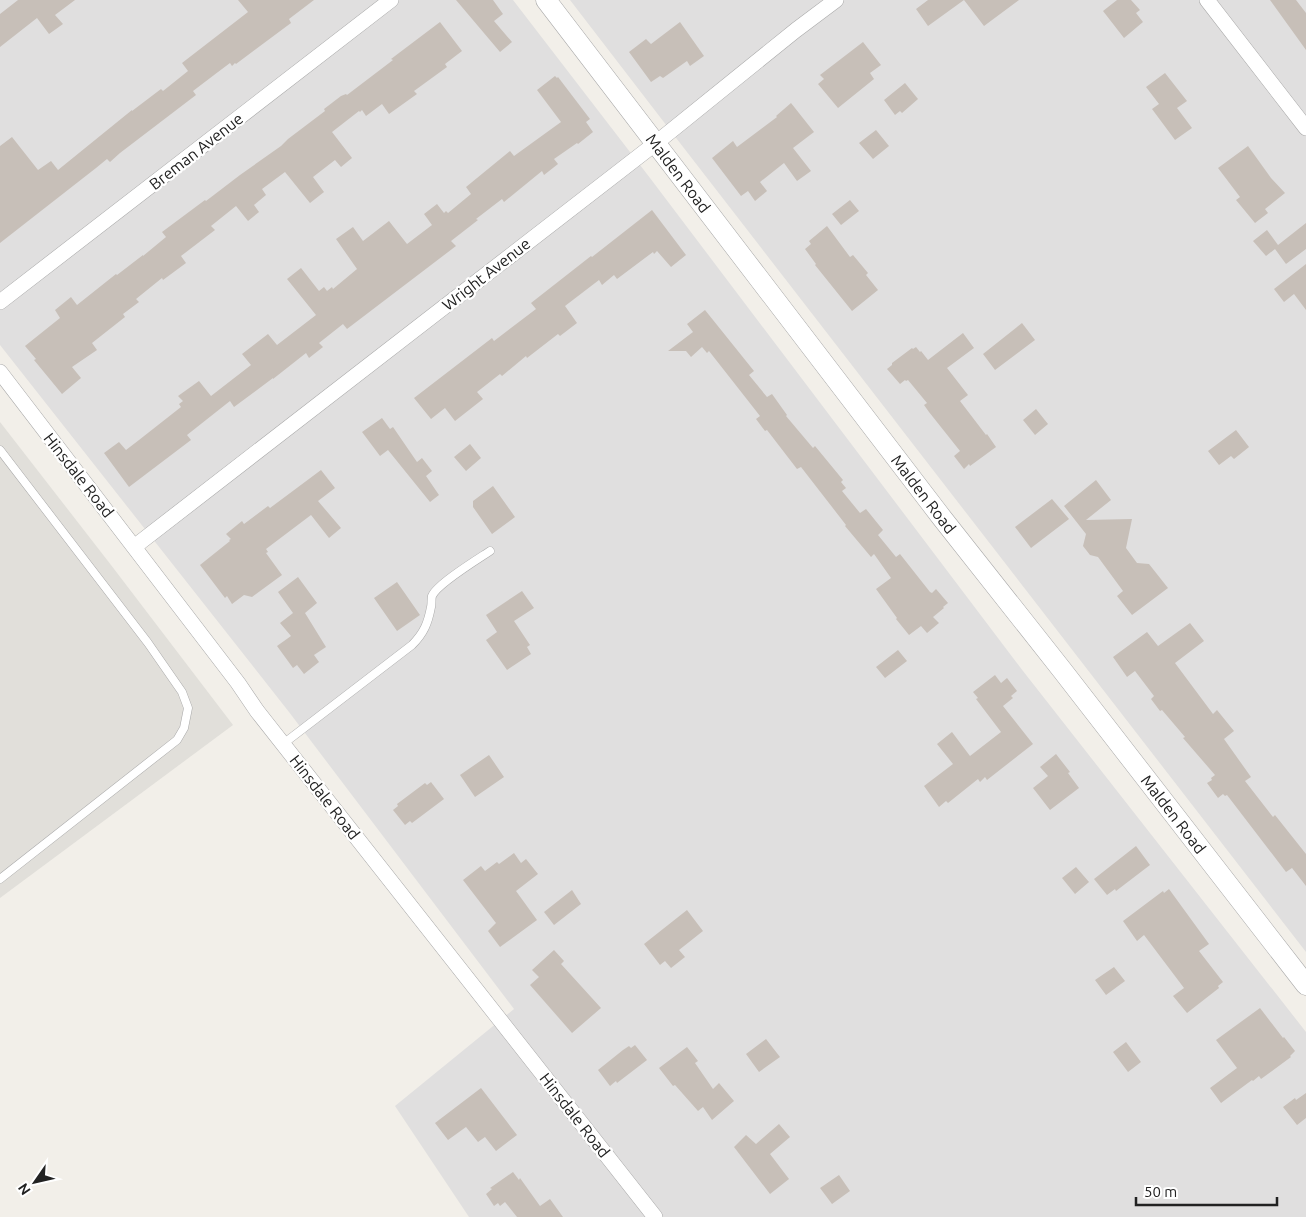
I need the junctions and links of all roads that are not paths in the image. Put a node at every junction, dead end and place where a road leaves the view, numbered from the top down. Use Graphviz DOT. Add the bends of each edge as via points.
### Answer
graph roads {
  1 [pos="391,0"];
  2 [pos="546,0"];
  3 [pos="836,0"];
  4 [pos="1207,0"];
  5 [pos="1306,128"];
  6 [pos="656,143"];
  7 [pos="0,302"];
  8 [pos="0,372"];
  9 [pos="0,450"];
  10 [pos="134,547"];
  11 [pos="490,551"];
  12 [pos="283,744"];
  13 [pos="0,879"];
  14 [pos="1306,985"];
  15 [pos="655,1217"];
  1 -- 7 [label="street, Breman Avenue"];
  2 -- 6 [label="street, Malden Road"];
  3 -- 6 [label="street, Wright Avenue"];
  4 -- 5 [label="street"];
  6 -- 10 [label="street, Wright Avenue"];
  6 -- 14 [label="street, Malden Road" via="936,510"];
  8 -- 10 [label="street, Hinsdale Road"];
  9 -- 13 [label="lane" via="148,643 182,692 188,708 184,728 177,740"];
  10 -- 12 [label="street, Hinsdale Road"];
  11 -- 12 [label="lane" via="432,595 421,636"];
  12 -- 15 [label="street, Hinsdale Road"];
}
